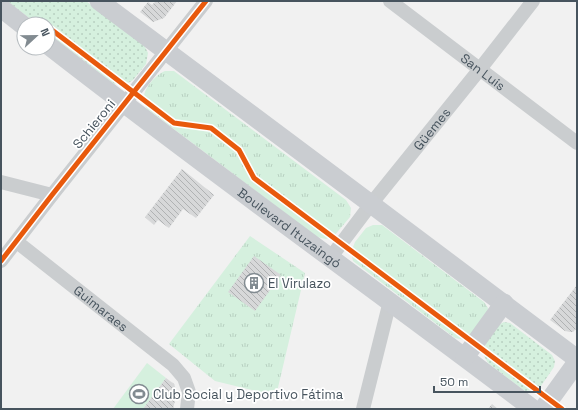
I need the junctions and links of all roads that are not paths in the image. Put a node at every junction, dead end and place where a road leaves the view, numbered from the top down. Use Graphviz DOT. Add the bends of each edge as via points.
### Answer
graph roads {
  1 [pos="99,1"];
  2 [pos="206,1"];
  3 [pos="390,1"];
  4 [pos="533,1"];
  5 [pos="1,8"];
  6 [pos="16,20"];
  7 [pos="56,51"];
  8 [pos="166,52"];
  9 [pos="480,69"];
  10 [pos="124,104"];
  11 [pos="577,143"];
  12 [pos="1,182"];
  13 [pos="52,195"];
  14 [pos="371,204"];
  15 [pos="16,242"];
  16 [pos="331,257"];
  17 [pos="1,261"];
  18 [pos="390,301"];
  19 [pos="504,303"];
  20 [pos="465,357"];
  21 [pos="577,361"];
  22 [pos="187,409"];
  23 [pos="363,409"];
  24 [pos="533,409"];
  25 [pos="543,409"];
  1 -- 8 [label="main road"];
  2 -- 8 [label="street, Schieroni"];
  3 -- 9 [label="street, San Luis"];
  4 -- 9 [label="street, Güemes"];
  5 -- 6 [label="main road"];
  7 -- 10 [label="main road, Boulevard Ituzaingó"];
  8 -- 10 [label="street, Schieroni"];
  8 -- 14 [label="main road"];
  9 -- 11 [label="street, San Luis"];
  9 -- 14 [label="street, Güemes"];
  10 -- 13 [label="street, Schieroni"];
  10 -- 16 [label="main road, Boulevard Ituzaingó"];
  12 -- 13 [label="street"];
  13 -- 15 [label="street, Schieroni"];
  14 -- 16 [label="street, Güemes"];
  14 -- 19 [label="main road"];
  15 -- 17 [label="street, Schieroni"];
  15 -- 22 [label="street, Guimaraes" via="173,365 184,378 189,392"];
  16 -- 18 [label="main road, Boulevard Ituzaingó"];
  18 -- 20 [label="main road, Boulevard Ituzaingó"];
  18 -- 23 [label="street"];
  19 -- 20 [label="main road"];
  19 -- 21 [label="main road"];
  20 -- 24 [label="main road, Boulevard Ituzaingó"];
  21 -- 25 [label="main road"];
}
